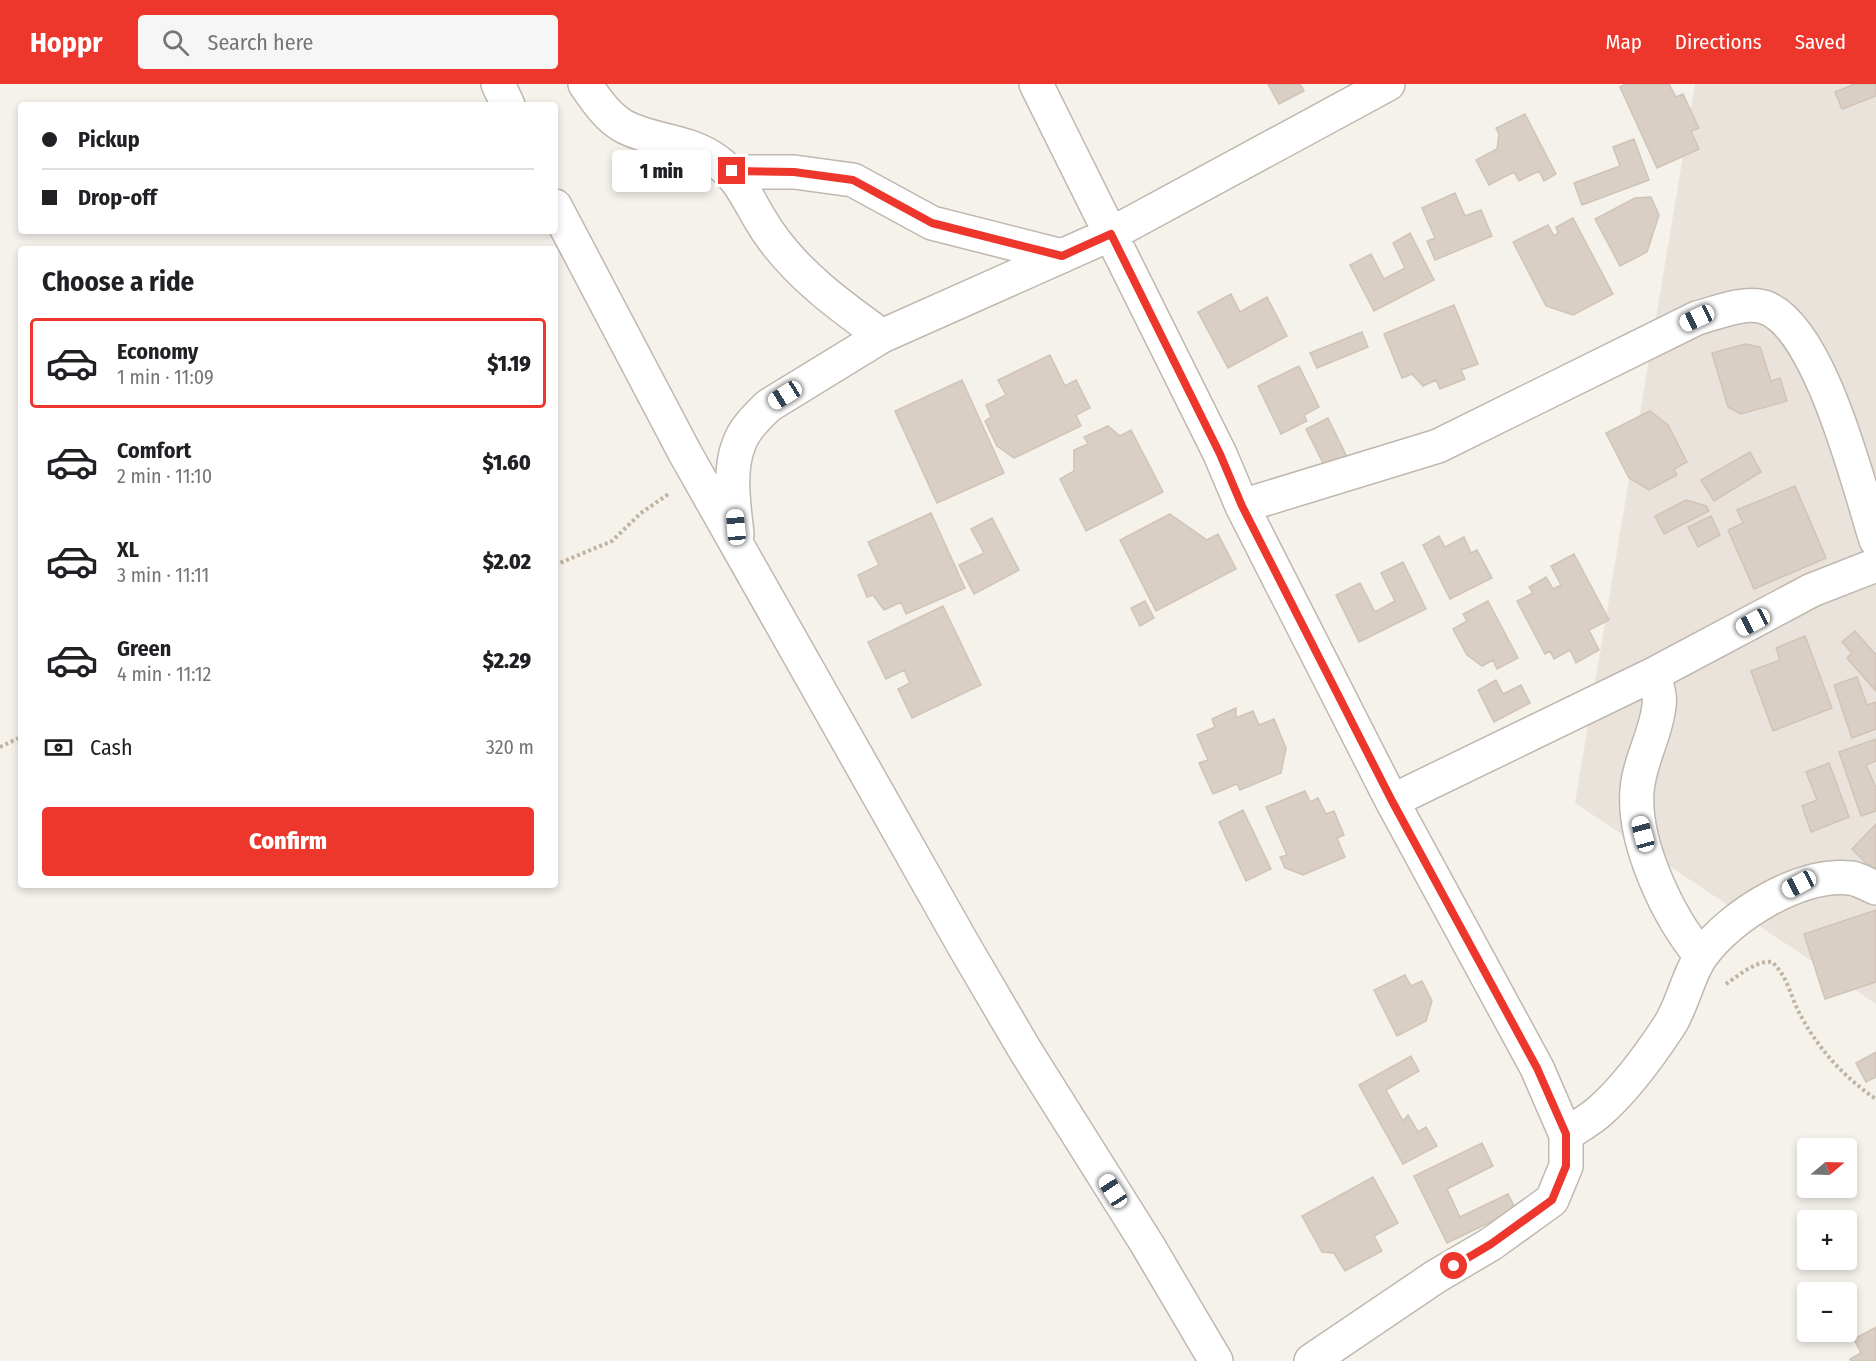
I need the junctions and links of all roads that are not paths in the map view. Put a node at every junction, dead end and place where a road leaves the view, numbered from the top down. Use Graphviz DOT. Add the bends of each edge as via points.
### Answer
graph roads {
  1 [pos="498,84"];
  2 [pos="585,84"];
  3 [pos="1036,84"];
  4 [pos="1388,84"];
  5 [pos="507,102"];
  6 [pos="732,171"];
  7 [pos="558,212"];
  8 [pos="1111,234"];
  9 [pos="1062,256"];
  10 [pos="882,336"];
  11 [pos="1242,506"];
  12 [pos="1876,540"];
  13 [pos="738,545"];
  14 [pos="1876,565"];
  15 [pos="1654,674"];
  16 [pos="1392,801"];
  17 [pos="1876,888"];
  18 [pos="1701,956"];
  19 [pos="1566,1134"];
  20 [pos="1216,1361"];
  21 [pos="1311,1361"];
  1 -- 5 [label="street"];
  2 -- 6 [label="street" via="609,115 625,127 693,147"];
  3 -- 8 [label="street"];
  4 -- 8 [label="street"];
  6 -- 9 [label="street" via="794,172 853,180 932,223"];
  6 -- 10 [label="street" via="770,235 828,296"];
  7 -- 13 [label="street"];
  8 -- 9 [label="street"];
  8 -- 11 [label="street"];
  9 -- 10 [label="street"];
  10 -- 13 [label="street" via="768,406 752,422 739,444 735,463"];
  11 -- 12 [label="street" via="1438,446 1697,318 1735,307 1764,306 1786,320 1815,363"];
  11 -- 16 [label="street"];
  13 -- 20 [label="street" via="1025,1050"];
  14 -- 15 [label="street" via="1812,590"];
  15 -- 16 [label="street"];
  15 -- 18 [label="street" via="1660,704 1637,790 1639,819 1651,866 1673,919"];
  16 -- 19 [label="street" via="1537,1068"];
  17 -- 18 [label="street" via="1852,878 1799,884 1748,912"];
  18 -- 19 [label="street" via="1670,1025 1600,1111"];
  19 -- 21 [label="street" via="1566,1166 1552,1200"];
}
